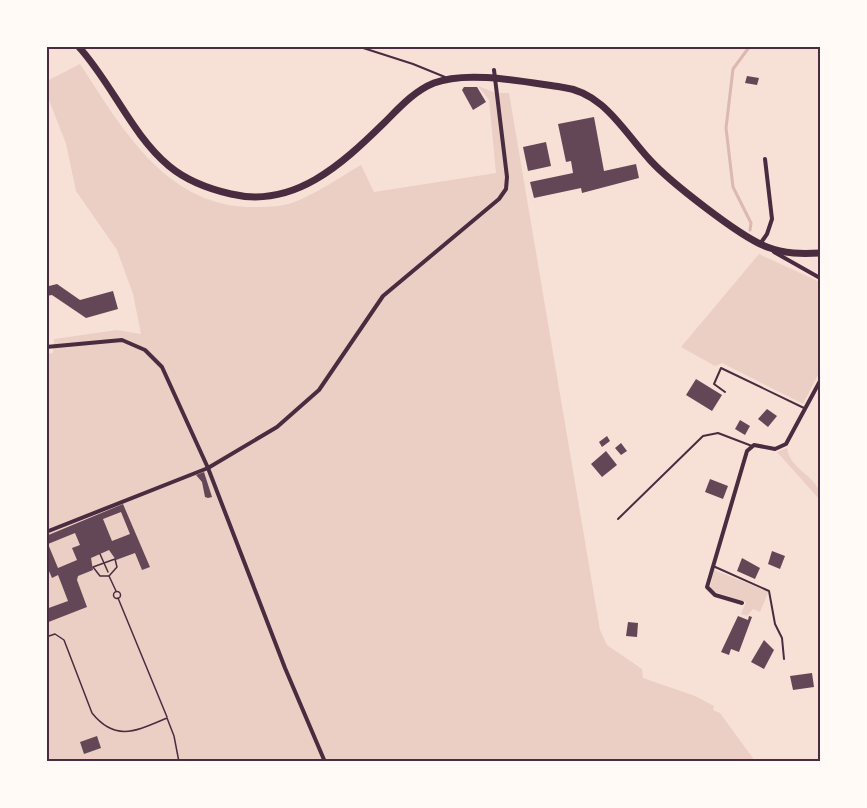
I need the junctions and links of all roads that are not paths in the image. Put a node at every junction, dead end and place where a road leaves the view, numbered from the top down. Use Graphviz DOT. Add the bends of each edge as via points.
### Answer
graph roads {
  1 [pos="78,46"];
  2 [pos="357,46"];
  3 [pos="494,70"];
  4 [pos="448,79"];
  5 [pos="495,80"];
  6 [pos="765,159"];
  7 [pos="759,243"];
  8 [pos="820,253"];
  9 [pos="820,278"];
  10 [pos="46,347"];
  11 [pos="820,381"];
  12 [pos="725,392"];
  13 [pos="805,409"];
  14 [pos="752,446"];
  15 [pos="208,468"];
  16 [pos="618,519"];
  17 [pos="46,532"];
  18 [pos="712,566"];
  19 [pos="742,603"];
  20 [pos="784,659"];
  21 [pos="325,762"];
  1 -- 4 [label="main road" via="161,159 195,182 250,197 280,196 307,184 351,153 417,93"];
  2 -- 4 [label="lane"];
  3 -- 5 [label="street"];
  4 -- 5 [label="main road"];
  5 -- 7 [label="main road" via="564,87 588,95 615,117 657,168"];
  5 -- 15 [label="street" via="507,177 504,193 383,296 325,383 304,405 264,436"];
  6 -- 7 [label="street" via="772,219"];
  7 -- 8 [label="main road" via="786,252"];
  7 -- 9 [label="street"];
  10 -- 15 [label="street" via="118,339 148,352 164,370"];
  11 -- 13 [label="street"];
  12 -- 13 [label="lane" via="714,384 721,368"];
  13 -- 14 [label="street" via="782,447"];
  14 -- 16 [label="lane" via="718,433 707,434"];
  14 -- 18 [label="street" via="747,451"];
  15 -- 17 [label="street"];
  15 -- 21 [label="street"];
  18 -- 19 [label="street" via="708,589"];
  18 -- 20 [label="lane" via="769,591"];
}
